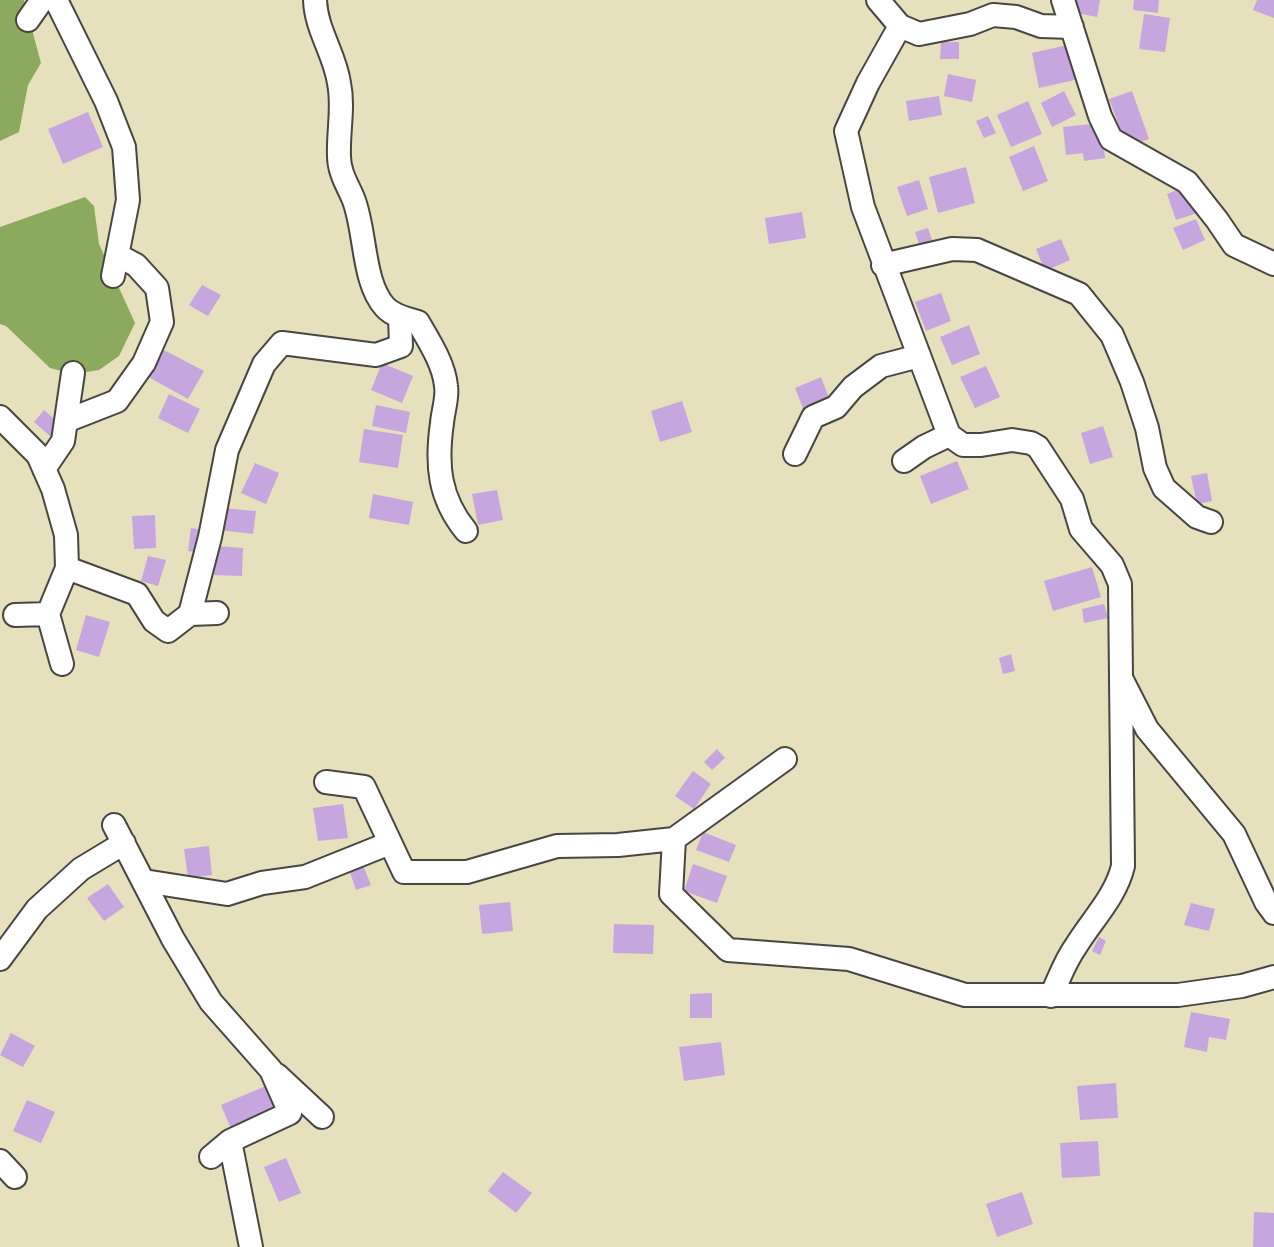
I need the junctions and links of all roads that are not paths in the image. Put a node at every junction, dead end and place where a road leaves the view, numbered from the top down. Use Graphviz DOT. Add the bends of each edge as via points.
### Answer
graph roads {
  1 [pos="42,0"];
  2 [pos="56,0"];
  3 [pos="315,0"];
  4 [pos="878,0"];
  5 [pos="1063,0"];
  6 [pos="28,20"];
  7 [pos="900,26"];
  8 [pos="1072,27"];
  9 [pos="1274,264"];
  10 [pos="883,265"];
  11 [pos="400,317"];
  12 [pos="919,356"];
  13 [pos="73,373"];
  14 [pos="0,417"];
  15 [pos="66,421"];
  16 [pos="949,435"];
  17 [pos="795,454"];
  18 [pos="904,461"];
  19 [pos="44,469"];
  20 [pos="1211,522"];
  21 [pos="466,531"];
  22 [pos="67,568"];
  23 [pos="217,613"];
  24 [pos="48,614"];
  25 [pos="190,614"];
  26 [pos="15,615"];
  27 [pos="62,664"];
  28 [pos="1120,676"];
  29 [pos="785,759"];
  30 [pos="326,782"];
  31 [pos="674,839"];
  32 [pos="390,843"];
  33 [pos="144,881"];
  34 [pos="1274,913"];
  35 [pos="0,959"];
  36 [pos="1274,977"];
  37 [pos="1051,996"];
  38 [pos="272,1070"];
  39 [pos="322,1117"];
  40 [pos="230,1141"];
  41 [pos="211,1158"];
  42 [pos="251,1247"];
  1 -- 6 [label="street"];
  2 -- 15 [label="street" via="124,147 128,200 116,266 136,265 157,288 162,322 144,363 117,401"];
  3 -- 11 [label="street" via="316,16 339,81 339,158 345,183 353,199 374,288 386,308"];
  4 -- 7 [label="street"];
  5 -- 8 [label="street"];
  7 -- 8 [label="street" via="919,34 993,15 1016,16 1041,26"];
  7 -- 10 [label="street" via="867,83 846,131 863,207"];
  8 -- 9 [label="street" via="1111,139 1186,182 1234,245"];
  10 -- 12 [label="street"];
  10 -- 20 [label="street" via="952,249 977,250 1079,294 1112,335 1132,382 1164,488 1197,517"];
  11 -- 21 [label="street" via="418,322 432,346 446,386 440,432 441,483 451,512"];
  11 -- 25 [label="street" via="401,346 376,355 282,343 264,364 227,450"];
  12 -- 16 [label="street"];
  12 -- 17 [label="street" via="881,366 853,387 836,407 813,417"];
  13 -- 15 [label="street"];
  14 -- 19 [label="street" via="38,455"];
  15 -- 19 [label="street" via="63,441"];
  16 -- 18 [label="street"];
  16 -- 28 [label="street" via="963,445 1012,440 1031,443 1048,460 1072,498 1081,529 1112,565 1120,584"];
  19 -- 22 [label="street" via="66,535"];
  22 -- 24 [label="street"];
  22 -- 25 [label="street" via="137,594 154,621 168,631"];
  23 -- 25 [label="street"];
  24 -- 26 [label="street"];
  24 -- 27 [label="street"];
  28 -- 34 [label="street" via="1147,729 1234,834"];
  28 -- 37 [label="street" via="1123,866 1120,879 1074,948"];
  29 -- 31 [label="street"];
  30 -- 32 [label="street" via="364,787"];
  31 -- 32 [label="street" via="557,846 467,872 404,872"];
  31 -- 37 [label="street" via="671,894 728,950 849,959 965,995"];
  32 -- 33 [label="street" via="305,877 262,883 227,894"];
  33 -- 35 [label="street" via="119,834 37,909"];
  33 -- 38 [label="street" via="211,1002"];
  36 -- 37 [label="street" via="1178,995"];
  38 -- 39 [label="street"];
  38 -- 40 [label="street" via="290,1113"];
  40 -- 41 [label="street"];
  40 -- 42 [label="street"];
}
